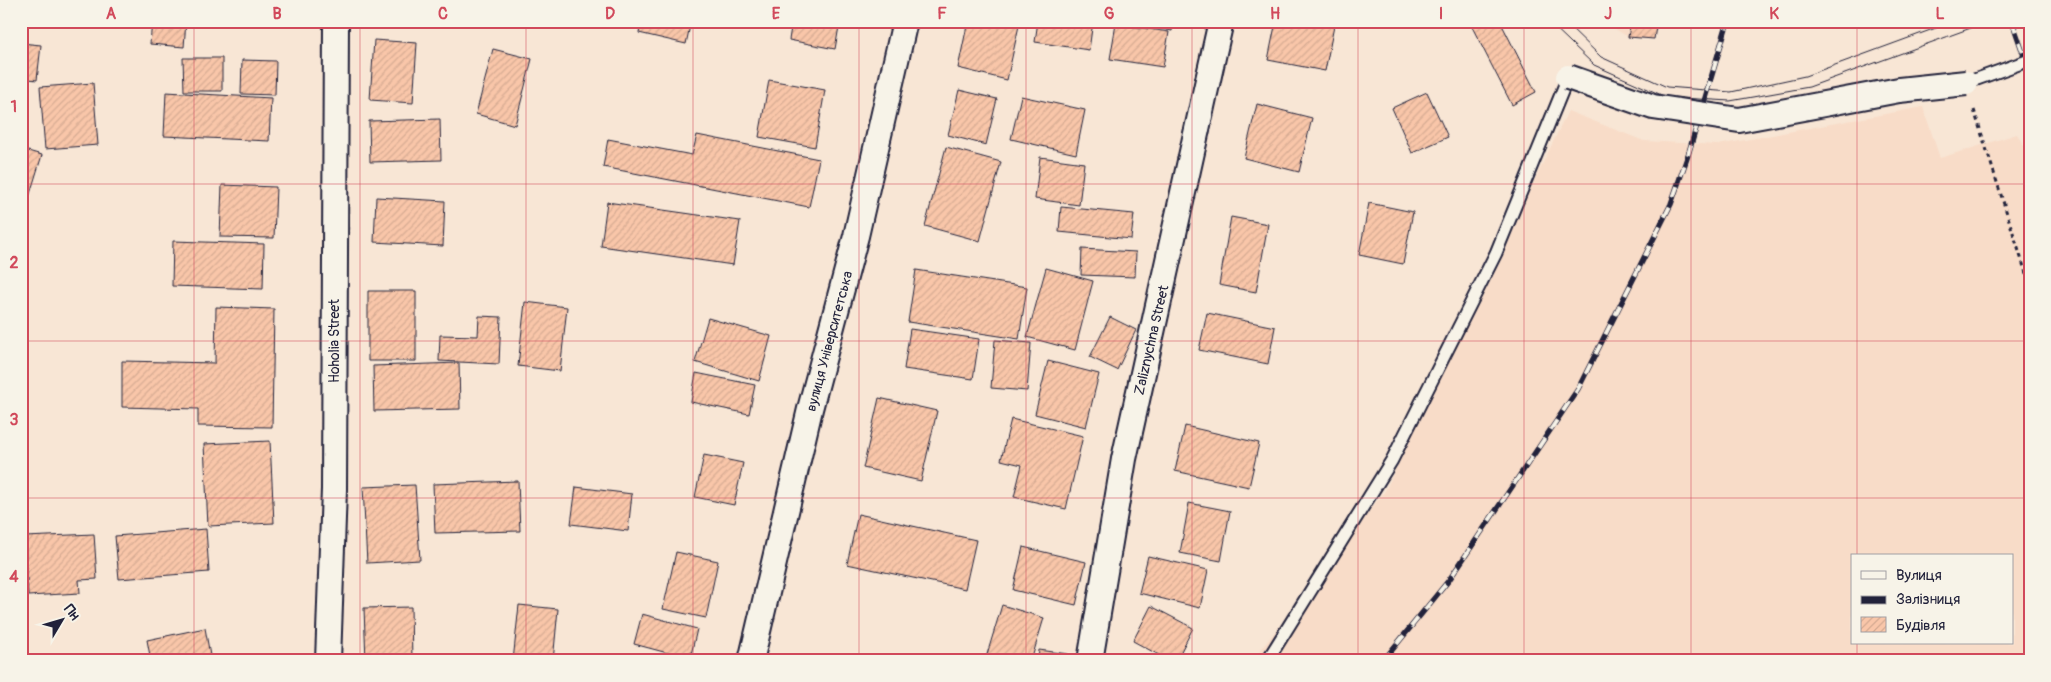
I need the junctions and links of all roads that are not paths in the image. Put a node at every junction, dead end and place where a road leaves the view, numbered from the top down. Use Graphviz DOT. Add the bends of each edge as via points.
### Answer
graph roads {
  1 [pos="336,21"];
  2 [pos="905,21"];
  3 [pos="1222,21"];
  4 [pos="2030,60"];
  5 [pos="1568,76"];
  6 [pos="1966,83"];
  7 [pos="328,661"];
  8 [pos="751,661"];
  9 [pos="1090,661"];
  10 [pos="1267,661"];
  1 -- 7 [label="street, Hoholia Street" via="334,489"];
  2 -- 8 [label="street, вулиця Університетська" via="856,236 810,409"];
  3 -- 9 [label="street, Zaliznychna Street" via="1124,458"];
  4 -- 6 [label="lane, bridge"];
  5 -- 6 [label="street, bridge" via="1653,107 1739,120 1899,90"];
  5 -- 10 [label="lane" via="1496,253 1392,460"];
}
